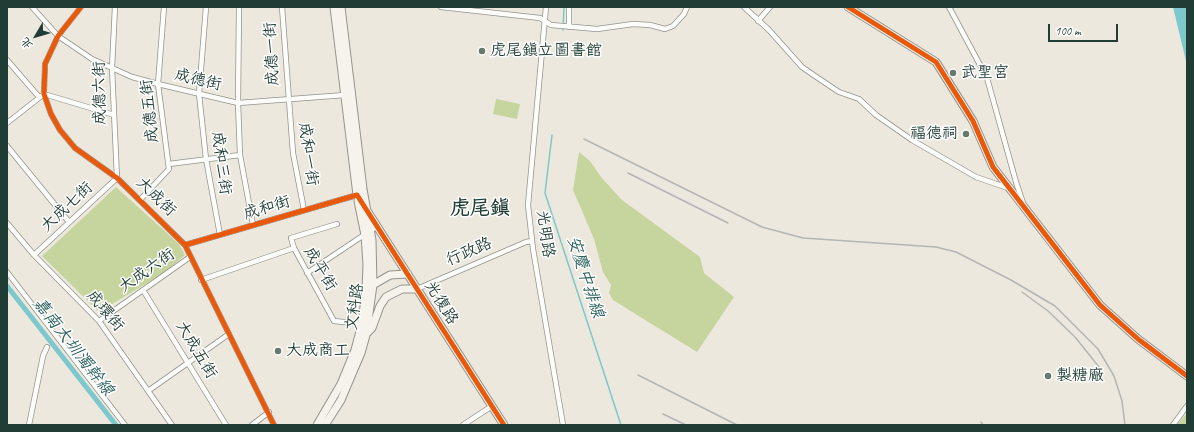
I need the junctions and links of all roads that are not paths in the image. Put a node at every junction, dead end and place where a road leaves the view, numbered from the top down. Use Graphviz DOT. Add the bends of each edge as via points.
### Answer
graph roads {
  1 [pos="32,7"];
  2 [pos="81,7"];
  3 [pos="115,7"];
  4 [pos="164,7"];
  5 [pos="206,7"];
  6 [pos="239,7"];
  7 [pos="282,7"];
  8 [pos="334,7"];
  9 [pos="341,7"];
  10 [pos="441,7"];
  11 [pos="546,7"];
  12 [pos="569,7"];
  13 [pos="687,7"];
  14 [pos="744,7"];
  15 [pos="770,7"];
  16 [pos="848,7"];
  17 [pos="949,7"];
  18 [pos="758,21"];
  19 [pos="545,22"];
  20 [pos="569,27"];
  21 [pos="58,36"];
  22 [pos="7,60"];
  23 [pos="112,68"];
  24 [pos="158,84"];
  25 [pos="44,94"];
  26 [pos="199,94"];
  27 [pos="345,95"];
  28 [pos="39,97"];
  29 [pos="288,100"];
  30 [pos="238,103"];
  31 [pos="114,115"];
  32 [pos="7,124"];
  33 [pos="7,146"];
  34 [pos="240,155"];
  35 [pos="206,159"];
  36 [pos="169,164"];
  37 [pos="117,178"];
  38 [pos="1009,188"];
  39 [pos="357,195"];
  40 [pos="140,200"];
  41 [pos="304,210"];
  42 [pos="1026,210"];
  43 [pos="366,211"];
  44 [pos="69,222"];
  45 [pos="7,223"];
  46 [pos="336,224"];
  47 [pos="253,225"];
  48 [pos="371,231"];
  49 [pos="220,235"];
  50 [pos="532,242"];
  51 [pos="185,245"];
  52 [pos="294,248"];
  53 [pos="34,255"];
  54 [pos="190,257"];
  55 [pos="7,272"];
  56 [pos="308,273"];
  57 [pos="408,274"];
  58 [pos="201,280"];
  59 [pos="374,285"];
  60 [pos="366,289"];
  61 [pos="416,289"];
  62 [pos="144,290"];
  63 [pos="99,321"];
  64 [pos="362,324"];
  65 [pos="229,334"];
  66 [pos="366,334"];
  67 [pos="47,347"];
  68 [pos="188,362"];
  69 [pos="1187,376"];
  70 [pos="148,391"];
  71 [pos="492,406"];
  72 [pos="1187,406"];
  73 [pos="269,412"];
  74 [pos="29,425"];
  75 [pos="125,425"];
  76 [pos="172,425"];
  77 [pos="226,425"];
  78 [pos="252,425"];
  79 [pos="274,425"];
  80 [pos="317,425"];
  81 [pos="325,425"];
  82 [pos="463,425"];
  83 [pos="504,425"];
  84 [pos="563,425"];
  85 [pos="1173,425"];
  1 -- 21 [label="street, 成德街"];
  2 -- 21 [label="street, 大成街"];
  3 -- 23 [label="street, 成德六街"];
  4 -- 24 [label="street, 成德五街"];
  5 -- 26 [label="street, 成和三街"];
  6 -- 30 [label="street"];
  7 -- 29 [label="street, 成德一街"];
  8 -- 27 [label="main road"];
  9 -- 43 [label="main road"];
  10 -- 19 [label="street" via="540,18"];
  11 -- 19 [label="street, 光明路"];
  12 -- 20 [label="street"];
  13 -- 20 [label="street" via="673,26 665,29 633,24 597,29"];
  14 -- 18 [label="street"];
  15 -- 18 [label="street"];
  16 -- 38 [label="main road" via="936,62 974,121 993,167"];
  17 -- 42 [label="street" via="987,78"];
  18 -- 38 [label="street" via="802,67 839,92 859,99 876,115 912,140 976,176"];
  19 -- 20 [label="street"];
  19 -- 50 [label="street, 光明路" via="528,205"];
  21 -- 23 [label="street, 成德街" via="92,59"];
  21 -- 25 [label="street, 大成街" via="45,64"];
  22 -- 28 [label="street"];
  23 -- 24 [label="street, 成德街"];
  23 -- 31 [label="street, 成德六街"];
  24 -- 26 [label="street, 成德街"];
  24 -- 36 [label="street, 成德五街"];
  25 -- 28 [label="street"];
  25 -- 31 [label="street"];
  25 -- 37 [label="street, 大成街" via="51,114 67,140"];
  26 -- 30 [label="street, 成德街"];
  26 -- 35 [label="street, 成和三街"];
  27 -- 29 [label="street, 成德街"];
  27 -- 39 [label="main road"];
  28 -- 32 [label="street"];
  29 -- 30 [label="street, 成德街"];
  29 -- 41 [label="street, 成和一街" via="295,172"];
  30 -- 34 [label="street"];
  31 -- 37 [label="street, 成德六街"];
  33 -- 44 [label="street"];
  34 -- 35 [label="street"];
  34 -- 47 [label="street"];
  35 -- 36 [label="street"];
  35 -- 49 [label="street, 成和三街"];
  36 -- 40 [label="street, 成德五街" via="169,171"];
  37 -- 40 [label="street, 大成街"];
  37 -- 44 [label="street, 大成七街"];
  38 -- 42 [label="main road"];
  39 -- 41 [label="street, 成和街"];
  39 -- 43 [label="main road"];
  39 -- 48 [label="main road, 文科路"];
  40 -- 51 [label="street, 大成街"];
  41 -- 47 [label="street, 成和街"];
  42 -- 69 [label="main road" via="1100,305 1138,339"];
  43 -- 48 [label="main road, 文科路"];
  44 -- 53 [label="street, 大成七街"];
  45 -- 53 [label="street, 成環街"];
  46 -- 52 [label="street" via="291,238"];
  47 -- 49 [label="street, 成和街"];
  48 -- 56 [label="street"];
  48 -- 57 [label="main road, 光復路"];
  48 -- 59 [label="main road, 文科路"];
  48 -- 60 [label="main road, 文科路"];
  49 -- 51 [label="street, 成和街"];
  50 -- 61 [label="street, 行政路" via="526,242"];
  50 -- 84 [label="street, 光明路"];
  51 -- 54 [label="street, 大成街"];
  52 -- 56 [label="street, 成平街"];
  52 -- 58 [label="street, 成平街"];
  53 -- 63 [label="street, 成環街"];
  54 -- 58 [label="street, 大成街"];
  54 -- 62 [label="street, 大成六街"];
  55 -- 75 [label="street"];
  56 -- 64 [label="street, 成平街" via="334,321"];
  57 -- 59 [label="main road" via="390,275"];
  57 -- 61 [label="main road, 光復路"];
  58 -- 65 [label="street, 大成街"];
  59 -- 60 [label="main road"];
  59 -- 66 [label="main road, 文科路"];
  60 -- 64 [label="main road, 文科路"];
  61 -- 66 [label="main road" via="402,288 386,297 372,328"];
  61 -- 71 [label="main road, 光復路"];
  62 -- 63 [label="street, 大成六街"];
  62 -- 68 [label="street, 大成五街"];
  63 -- 70 [label="street, 成環街"];
  64 -- 80 [label="main road, 文科路" via="341,384"];
  65 -- 68 [label="street"];
  65 -- 73 [label="street, 大成街"];
  66 -- 81 [label="main road, 文科路" via="349,383"];
  67 -- 74 [label="street"];
  68 -- 70 [label="street"];
  68 -- 77 [label="street, 大成五街"];
  70 -- 76 [label="street, 成環街"];
  71 -- 82 [label="street"];
  71 -- 83 [label="main road, 光復路"];
  72 -- 85 [label="street"];
  73 -- 78 [label="street"];
  73 -- 79 [label="street, 大成街"];
}
